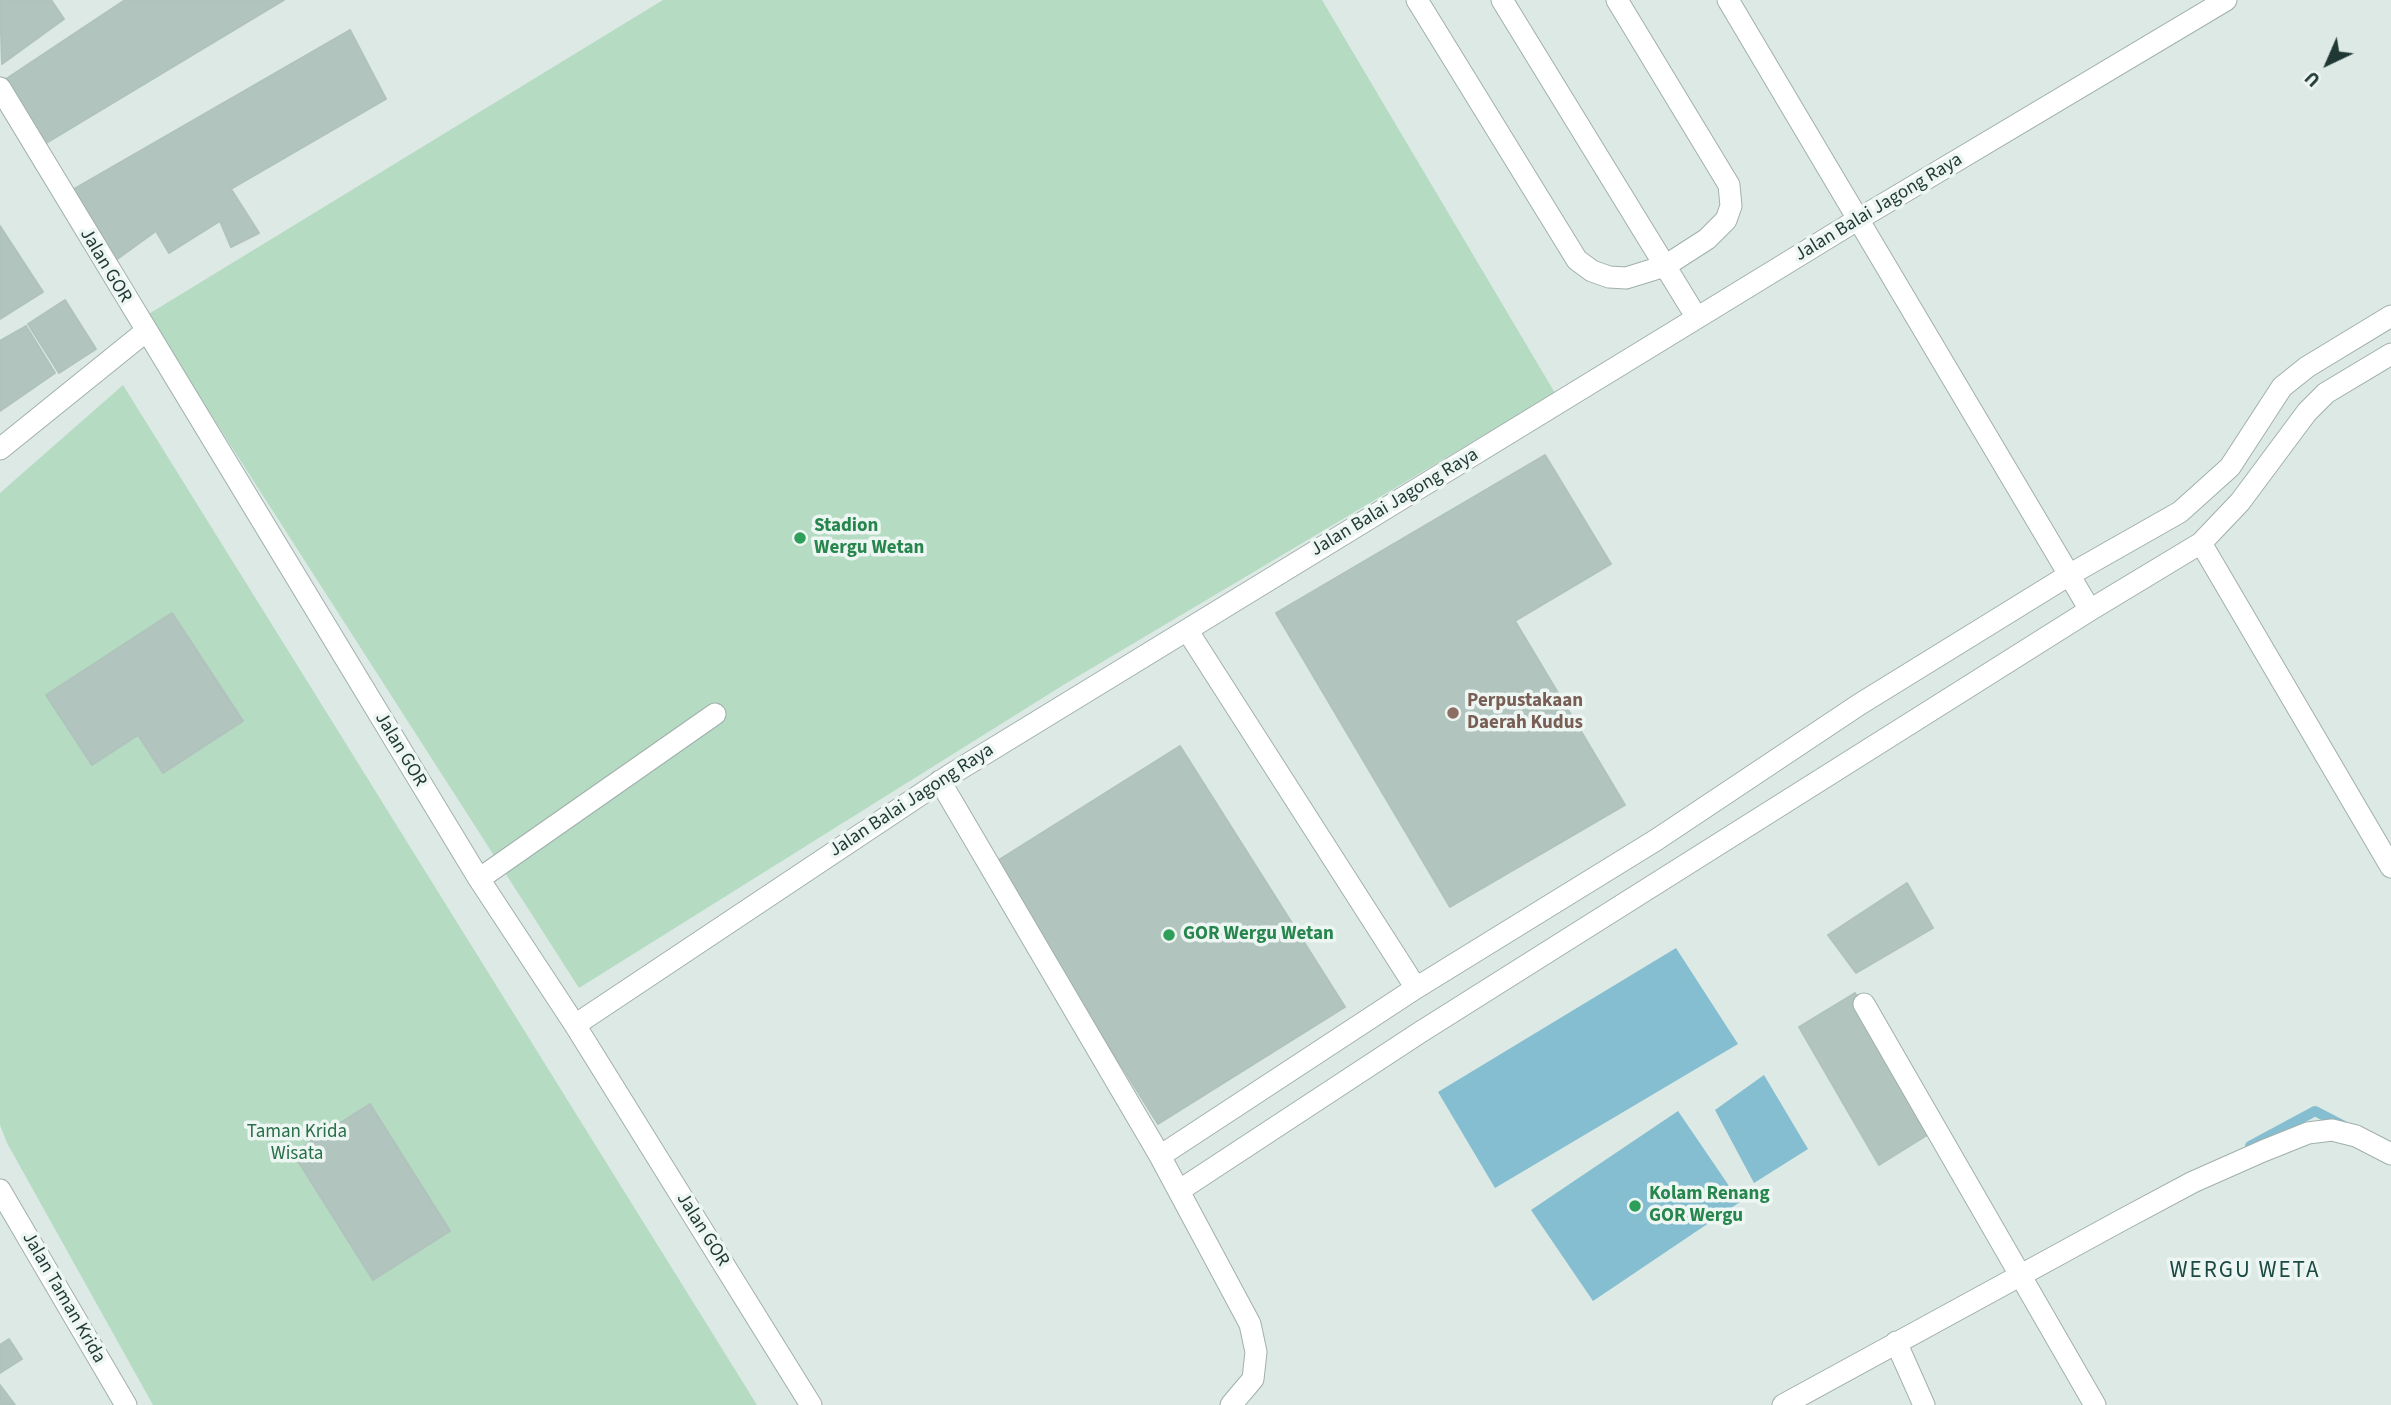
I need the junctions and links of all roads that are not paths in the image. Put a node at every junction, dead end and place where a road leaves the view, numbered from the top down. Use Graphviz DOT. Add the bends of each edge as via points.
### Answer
graph roads {
  1 [pos="1417,0"];
  2 [pos="1502,0"];
  3 [pos="1617,0"];
  4 [pos="1728,0"];
  5 [pos="2226,0"];
  6 [pos="0,88"];
  7 [pos="1857,220"];
  8 [pos="1665,266"];
  9 [pos="2391,316"];
  10 [pos="1697,318"];
  11 [pos="145,332"];
  12 [pos="2391,354"];
  13 [pos="0,449"];
  14 [pos="2201,543"];
  15 [pos="2069,575"];
  16 [pos="2090,610"];
  17 [pos="1187,631"];
  18 [pos="715,714"];
  19 [pos="940,781"];
  20 [pos="2391,867"];
  21 [pos="479,879"];
  22 [pos="1416,988"];
  23 [pos="1864,1004"];
  24 [pos="575,1025"];
  25 [pos="2391,1154"];
  26 [pos="1160,1156"];
  27 [pos="0,1190"];
  28 [pos="1180,1191"];
  29 [pos="2021,1274"];
  30 [pos="1896,1342"];
  31 [pos="126,1405"];
  32 [pos="811,1405"];
  33 [pos="1231,1405"];
  34 [pos="1783,1405"];
  35 [pos="1924,1405"];
  36 [pos="2095,1405"];
  1 -- 8 [label="street" via="1577,260 1609,277 1626,278"];
  2 -- 8 [label="street"];
  3 -- 8 [label="street" via="1729,186 1731,206 1726,220 1707,239"];
  4 -- 7 [label="street"];
  5 -- 7 [label="street, Jalan Balai Jagong Raya"];
  6 -- 11 [label="street, Jalan GOR"];
  7 -- 10 [label="street, Jalan Balai Jagong Raya"];
  7 -- 15 [label="street"];
  8 -- 10 [label="street"];
  9 -- 15 [label="street" via="2282,387 2230,467 2180,512"];
  10 -- 17 [label="street, Jalan Balai Jagong Raya"];
  11 -- 13 [label="street"];
  11 -- 21 [label="street, Jalan GOR"];
  12 -- 14 [label="street" via="2326,394 2306,412 2240,502"];
  14 -- 16 [label="street"];
  14 -- 20 [label="street"];
  15 -- 16 [label="street"];
  15 -- 22 [label="street"];
  16 -- 28 [label="street" via="1419,1033"];
  17 -- 19 [label="street, Jalan Balai Jagong Raya"];
  17 -- 22 [label="street"];
  18 -- 21 [label="street"];
  19 -- 24 [label="street, Jalan Balai Jagong Raya"];
  19 -- 26 [label="street"];
  21 -- 24 [label="street, Jalan GOR"];
  22 -- 26 [label="street"];
  23 -- 29 [label="street"];
  24 -- 32 [label="street, Jalan GOR"];
  25 -- 29 [label="street" via="2356,1136 2332,1130 2308,1133 2193,1182"];
  26 -- 28 [label="street"];
  27 -- 31 [label="street, Jalan Taman Krida"];
  28 -- 33 [label="street" via="1250,1324 1256,1352 1253,1379"];
  29 -- 30 [label="street"];
  29 -- 36 [label="street"];
  30 -- 34 [label="street"];
  30 -- 35 [label="street"];
}
